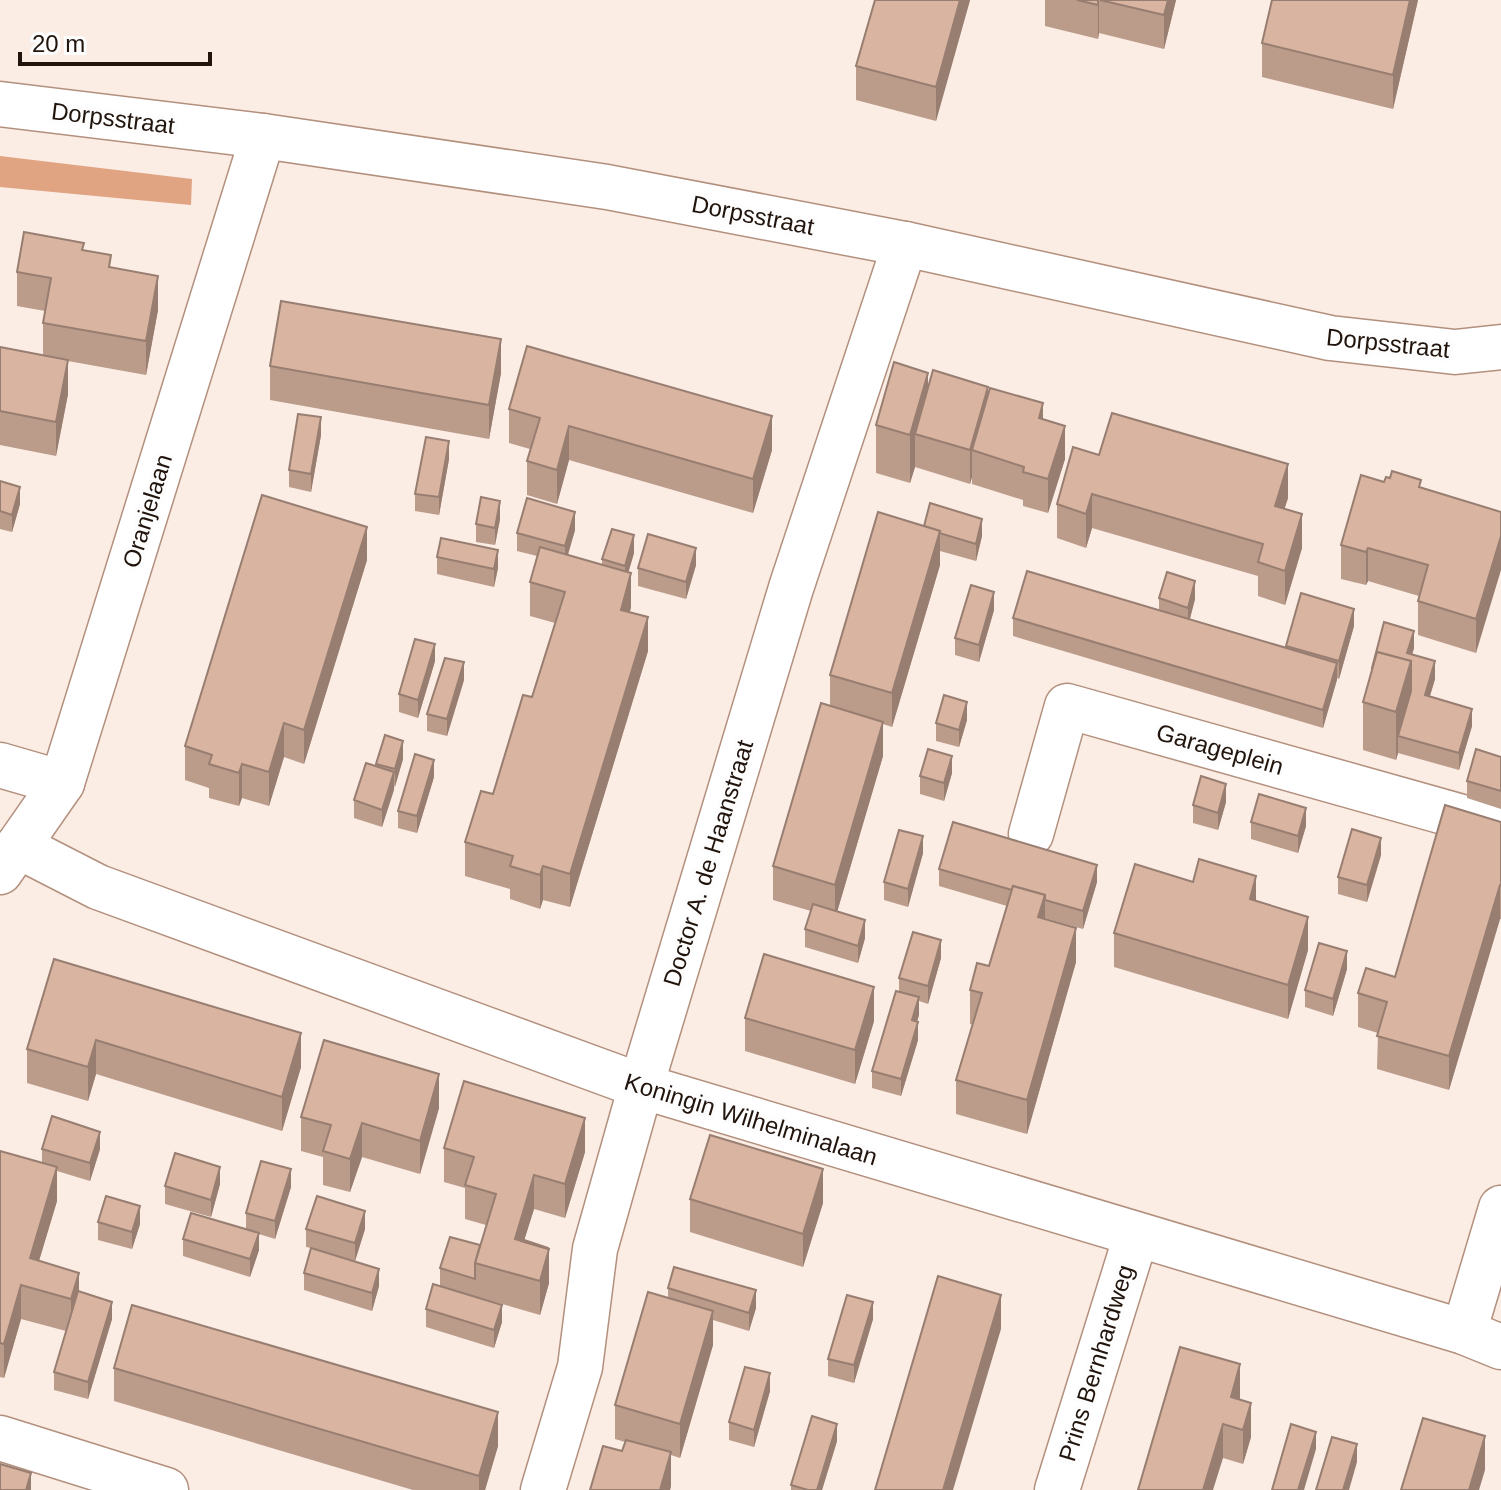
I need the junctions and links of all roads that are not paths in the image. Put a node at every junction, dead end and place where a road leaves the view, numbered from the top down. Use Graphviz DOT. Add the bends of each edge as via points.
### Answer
graph roads {
  1 [pos="0,104"];
  2 [pos="263,136"];
  3 [pos="905,244"];
  4 [pos="1501,347"];
  5 [pos="0,765"];
  6 [pos="62,783"];
  7 [pos="1501,828"];
  8 [pos="1031,834"];
  9 [pos="9,859"];
  10 [pos="641,1086"];
  11 [pos="1501,1208"];
  12 [pos="1136,1236"];
  13 [pos="1482,1339"];
  14 [pos="0,1438"];
  15 [pos="166,1490"];
  16 [pos="543,1490"];
  17 [pos="1057,1490"];
  1 -- 2 [label="street, Dorpsstraat"];
  2 -- 3 [label="street, Dorpsstraat" via="607,187"];
  2 -- 6 [label="street, Oranjelaan"];
  3 -- 4 [label="street, Dorpsstraat" via="1330,338 1455,352"];
  3 -- 10 [label="street, Doctor A. de Haanstraat" via="791,588"];
  5 -- 6 [label="street"];
  6 -- 9 [label="street, Oranjelaan"];
  7 -- 8 [label="street, Garageplein" via="1067,706"];
  9 -- 10 [label="street, Koningin Wilhelminalaan"];
  10 -- 12 [label="street, Koningin Wilhelminalaan"];
  10 -- 16 [label="street, Doctor A. de Haanstraat" via="595,1249 580,1367"];
  11 -- 13 [label="street"];
  12 -- 13 [label="street, Koningin Wilhelminalaan"];
  12 -- 17 [label="street, Prins Bernhardweg"];
  14 -- 15 [label="street"];
}
